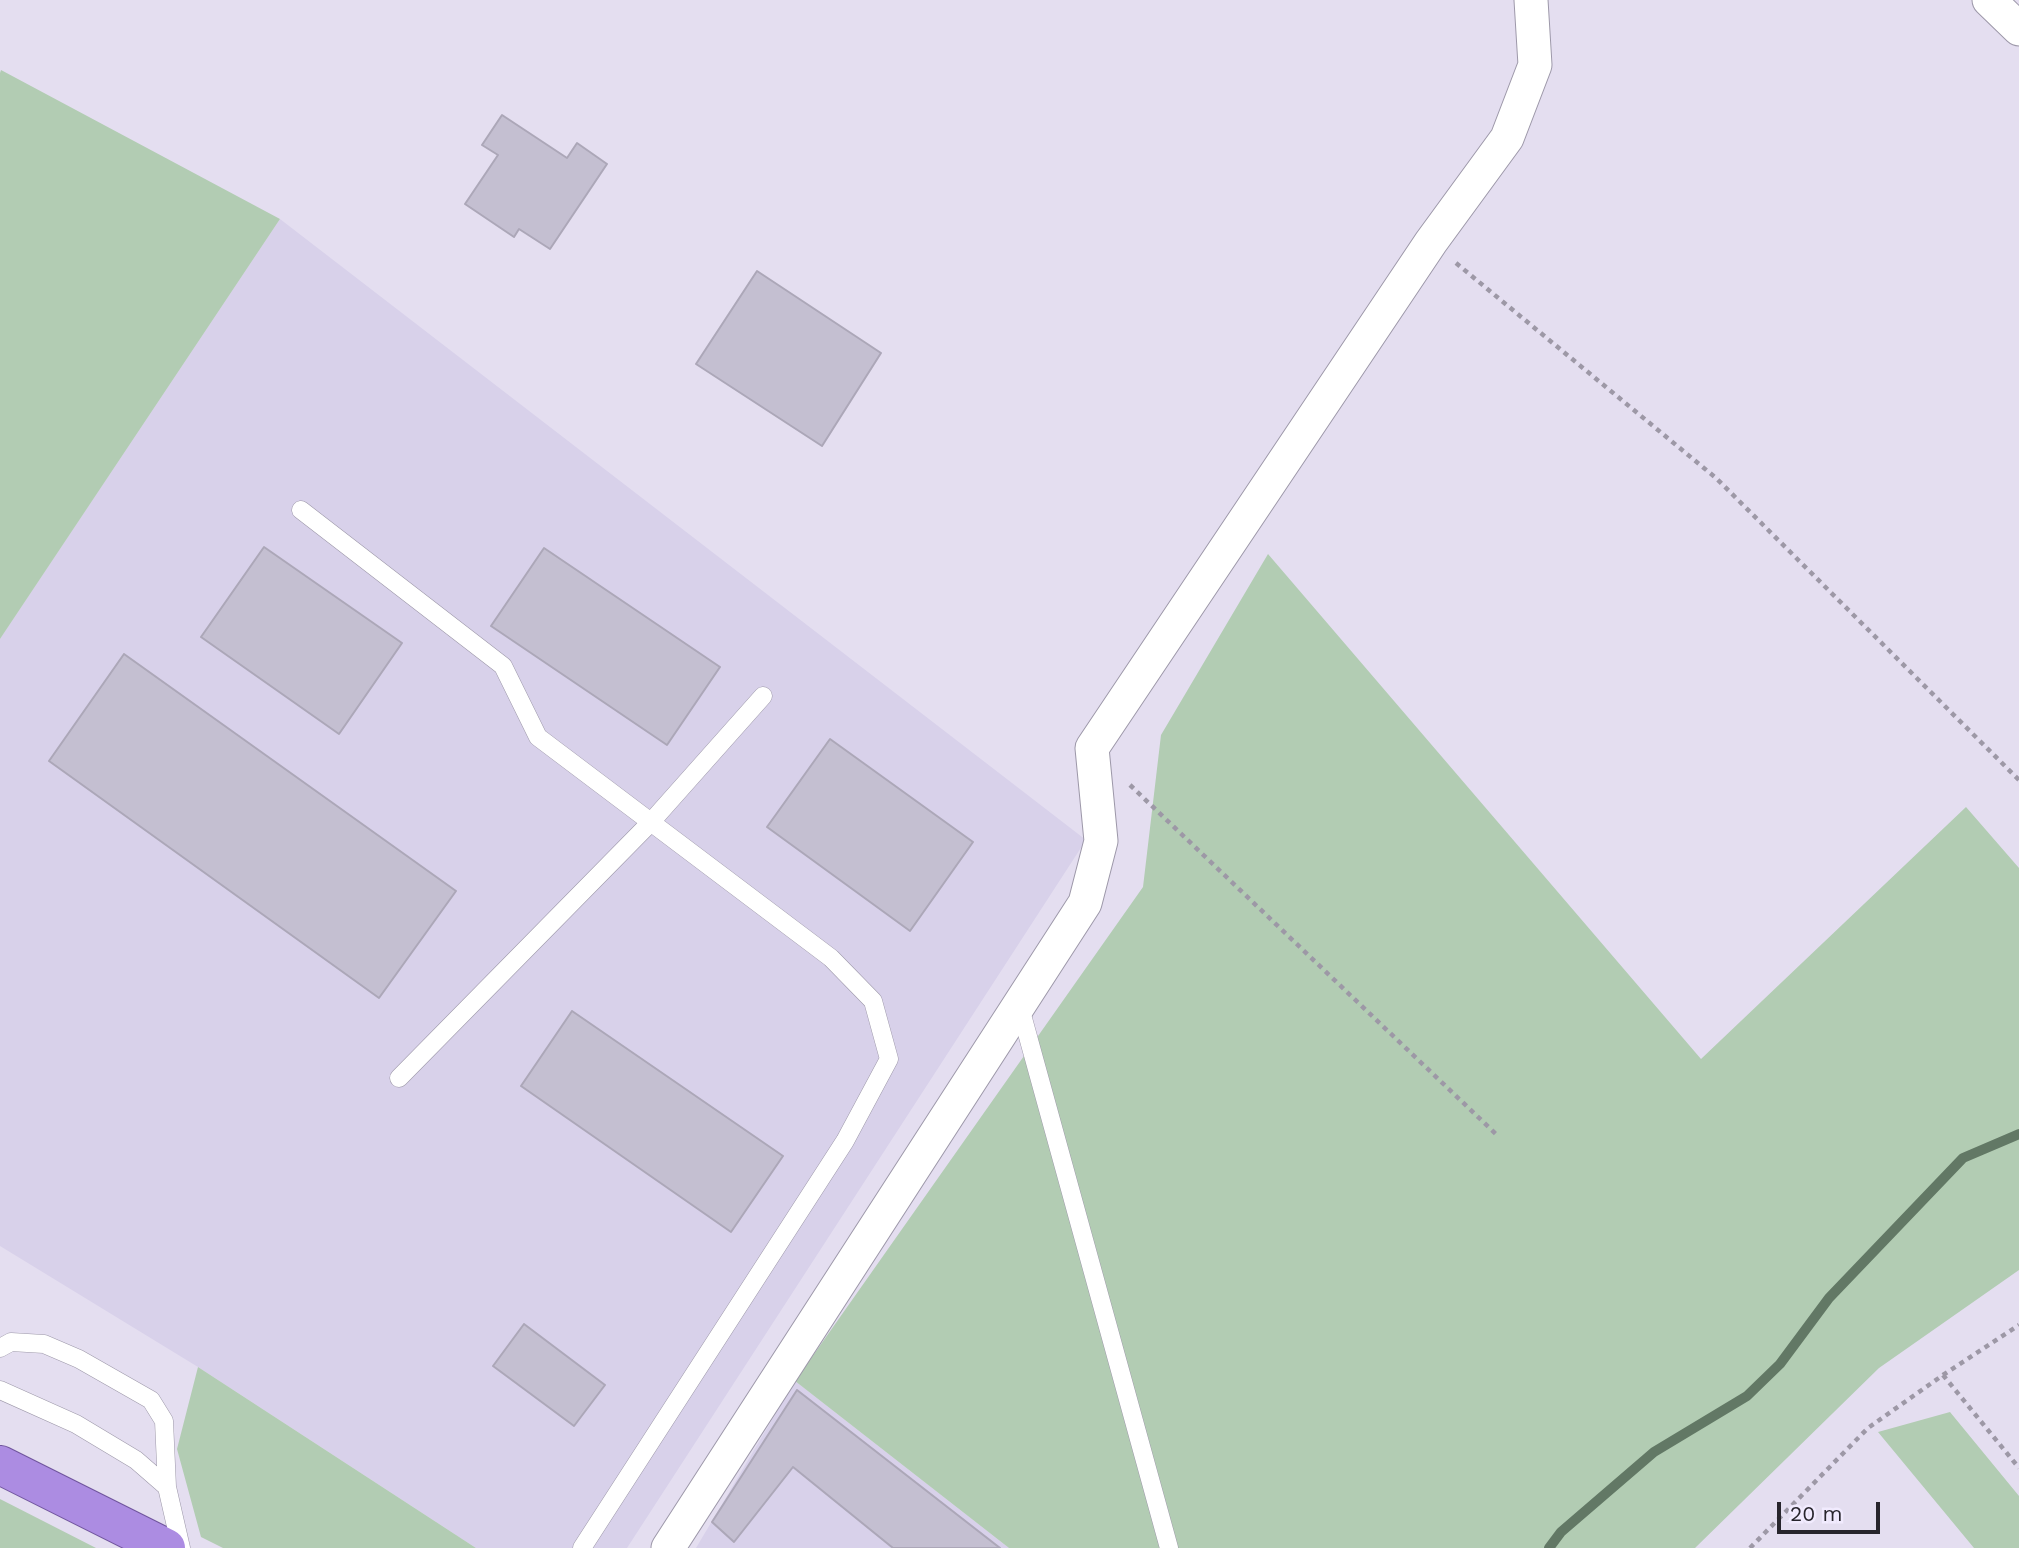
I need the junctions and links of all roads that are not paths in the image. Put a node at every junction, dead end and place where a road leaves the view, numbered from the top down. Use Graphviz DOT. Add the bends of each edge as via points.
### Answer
graph roads {
  1 [pos="1531,0"];
  2 [pos="1989,0"];
  3 [pos="2019,29"];
  4 [pos="301,510"];
  5 [pos="763,696"];
  6 [pos="651,822"];
  7 [pos="1019,1004"];
  8 [pos="399,1078"];
  9 [pos="0,1348"];
  10 [pos="0,1390"];
  11 [pos="0,1465"];
  12 [pos="167,1487"];
  13 [pos="166,1548"];
  14 [pos="181,1548"];
  15 [pos="582,1548"];
  16 [pos="668,1548"];
  17 [pos="1169,1548"];
  1 -- 7 [label="street" via="1535,65 1507,138 1431,243 1092,748 1101,841 1085,903"];
  2 -- 3 [label="street"];
  4 -- 6 [label="lane" via="503,666 538,737"];
  5 -- 6 [label="lane"];
  6 -- 8 [label="lane"];
  6 -- 15 [label="lane" via="840,967 873,1001 889,1059 845,1141"];
  7 -- 16 [label="street"];
  7 -- 17 [label="lane"];
  9 -- 12 [label="lane" via="11,1342 44,1344 151,1400 164,1422"];
  10 -- 12 [label="lane" via="75,1424 136,1460"];
  11 -- 13 [label="highway"];
  12 -- 14 [label="lane"];
}
